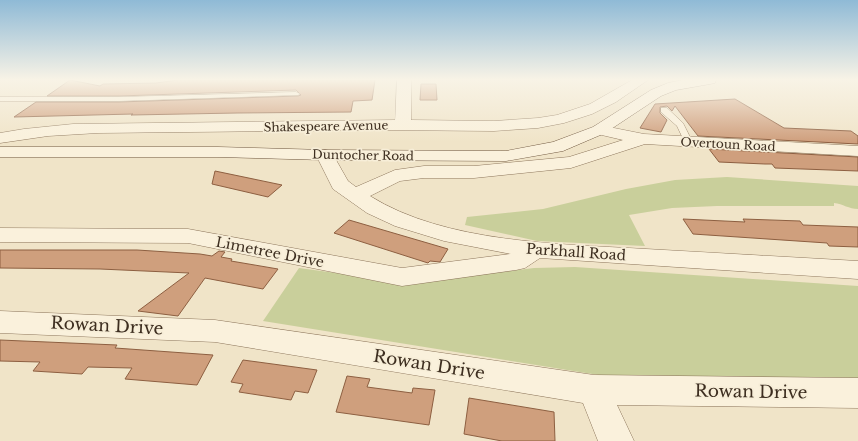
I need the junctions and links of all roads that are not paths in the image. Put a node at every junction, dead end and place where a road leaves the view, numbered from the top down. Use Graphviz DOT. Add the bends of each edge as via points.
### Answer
graph roads {
  1 [pos="404,101"];
  2 [pos="606,101"];
  3 [pos="644,101"];
  4 [pos="664,110"];
  5 [pos="403,125"];
  6 [pos="599,130"];
  7 [pos="0,138"];
  8 [pos="644,139"];
  9 [pos="688,141"];
  10 [pos="858,151"];
  11 [pos="0,152"];
  12 [pos="325,155"];
  13 [pos="354,195"];
  14 [pos="0,235"];
  15 [pos="535,250"];
  16 [pos="858,270"];
  17 [pos="0,322"];
  18 [pos="594,390"];
  19 [pos="858,393"];
  20 [pos="616,441"];
  1 -- 5 [label="street"];
  2 -- 5 [label="street, Shakespeare Avenue" via="579,114 551,121 513,125"];
  3 -- 6 [label="street, Duntocher Road"];
  4 -- 9 [label="lane" via="680,125"];
  5 -- 7 [label="street, Shakespeare Avenue" via="67,129"];
  6 -- 8 [label="street, Overtoun Road"];
  6 -- 12 [label="street, Duntocher Road" via="557,147 506,156"];
  8 -- 9 [label="street, Overtoun Road"];
  8 -- 13 [label="street" via="571,162 474,172 424,172 395,176"];
  9 -- 10 [label="street, Overtoun Road"];
  11 -- 12 [label="street, Duntocher Road" via="218,152"];
  12 -- 13 [label="street, Parkhall Road" via="340,185"];
  13 -- 15 [label="street, Parkhall Road" via="403,221 445,234"];
  14 -- 15 [label="street, Limetree Drive" via="188,236 402,277 516,262"];
  15 -- 16 [label="street, Parkhall Road"];
  17 -- 18 [label="street, Rowan Drive" via="215,331"];
  18 -- 19 [label="street, Rowan Drive"];
  18 -- 20 [label="street"];
}
